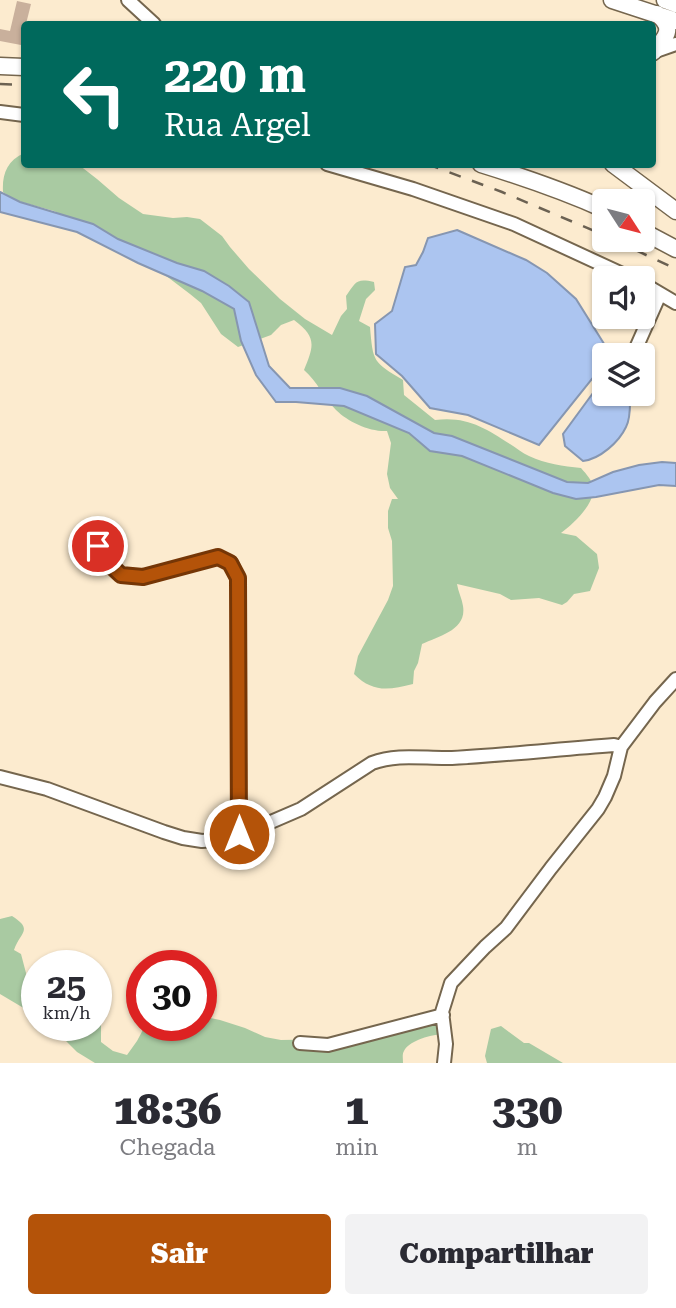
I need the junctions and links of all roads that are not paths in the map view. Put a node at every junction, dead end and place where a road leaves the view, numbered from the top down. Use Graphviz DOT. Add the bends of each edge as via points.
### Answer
graph roads {
  1 [pos="128,0"];
  2 [pos="611,0"];
  3 [pos="676,4"];
  4 [pos="661,7"];
  5 [pos="151,21"];
  6 [pos="676,21"];
  7 [pos="676,44"];
  8 [pos="656,49"];
  9 [pos="656,51"];
  10 [pos="0,66"];
  11 [pos="21,67"];
  12 [pos="0,112"];
  13 [pos="21,115"];
  14 [pos="341,168"];
  15 [pos="493,168"];
  16 [pos="618,168"];
  17 [pos="592,204"];
  18 [pos="676,211"];
  19 [pos="655,227"];
  20 [pos="655,234"];
  21 [pos="655,237"];
  22 [pos="676,239"];
  23 [pos="676,249"];
  24 [pos="605,266"];
  25 [pos="655,291"];
  26 [pos="660,294"];
  27 [pos="676,303"];
  28 [pos="638,343"];
  29 [pos="98,546"];
  30 [pos="676,679"];
  31 [pos="621,747"];
  32 [pos="0,776"];
  33 [pos="239,834"];
  34 [pos="443,1015"];
  35 [pos="300,1043"];
  36 [pos="444,1063"];
  1 -- 5 [label="street"];
  2 -- 4 [label="main road"];
  3 -- 4 [label="main road"];
  4 -- 6 [label="main road"];
  4 -- 8 [label="main road" via="667,32"];
  7 -- 9 [label="street"];
  10 -- 11 [label="main road"];
  12 -- 13 [label="street"];
  14 -- 24 [label="street" via="514,224"];
  15 -- 17 [label="main road"];
  16 -- 18 [label="main road"];
  19 -- 22 [label="main road"];
  20 -- 22 [label="main road"];
  21 -- 23 [label="main road"];
  25 -- 26 [label="street"];
  26 -- 27 [label="street"];
  26 -- 28 [label="street"];
  29 -- 33 [label="street" via="121,575 143,577 218,557 230,563 238,578"];
  30 -- 31 [label="street"];
  31 -- 33 [label="street" via="383,759 301,809"];
  31 -- 34 [label="street" via="606,797 506,928 451,983"];
  32 -- 33 [label="street" via="183,838 218,840"];
  34 -- 35 [label="street" via="328,1045"];
  34 -- 36 [label="street"];
}
